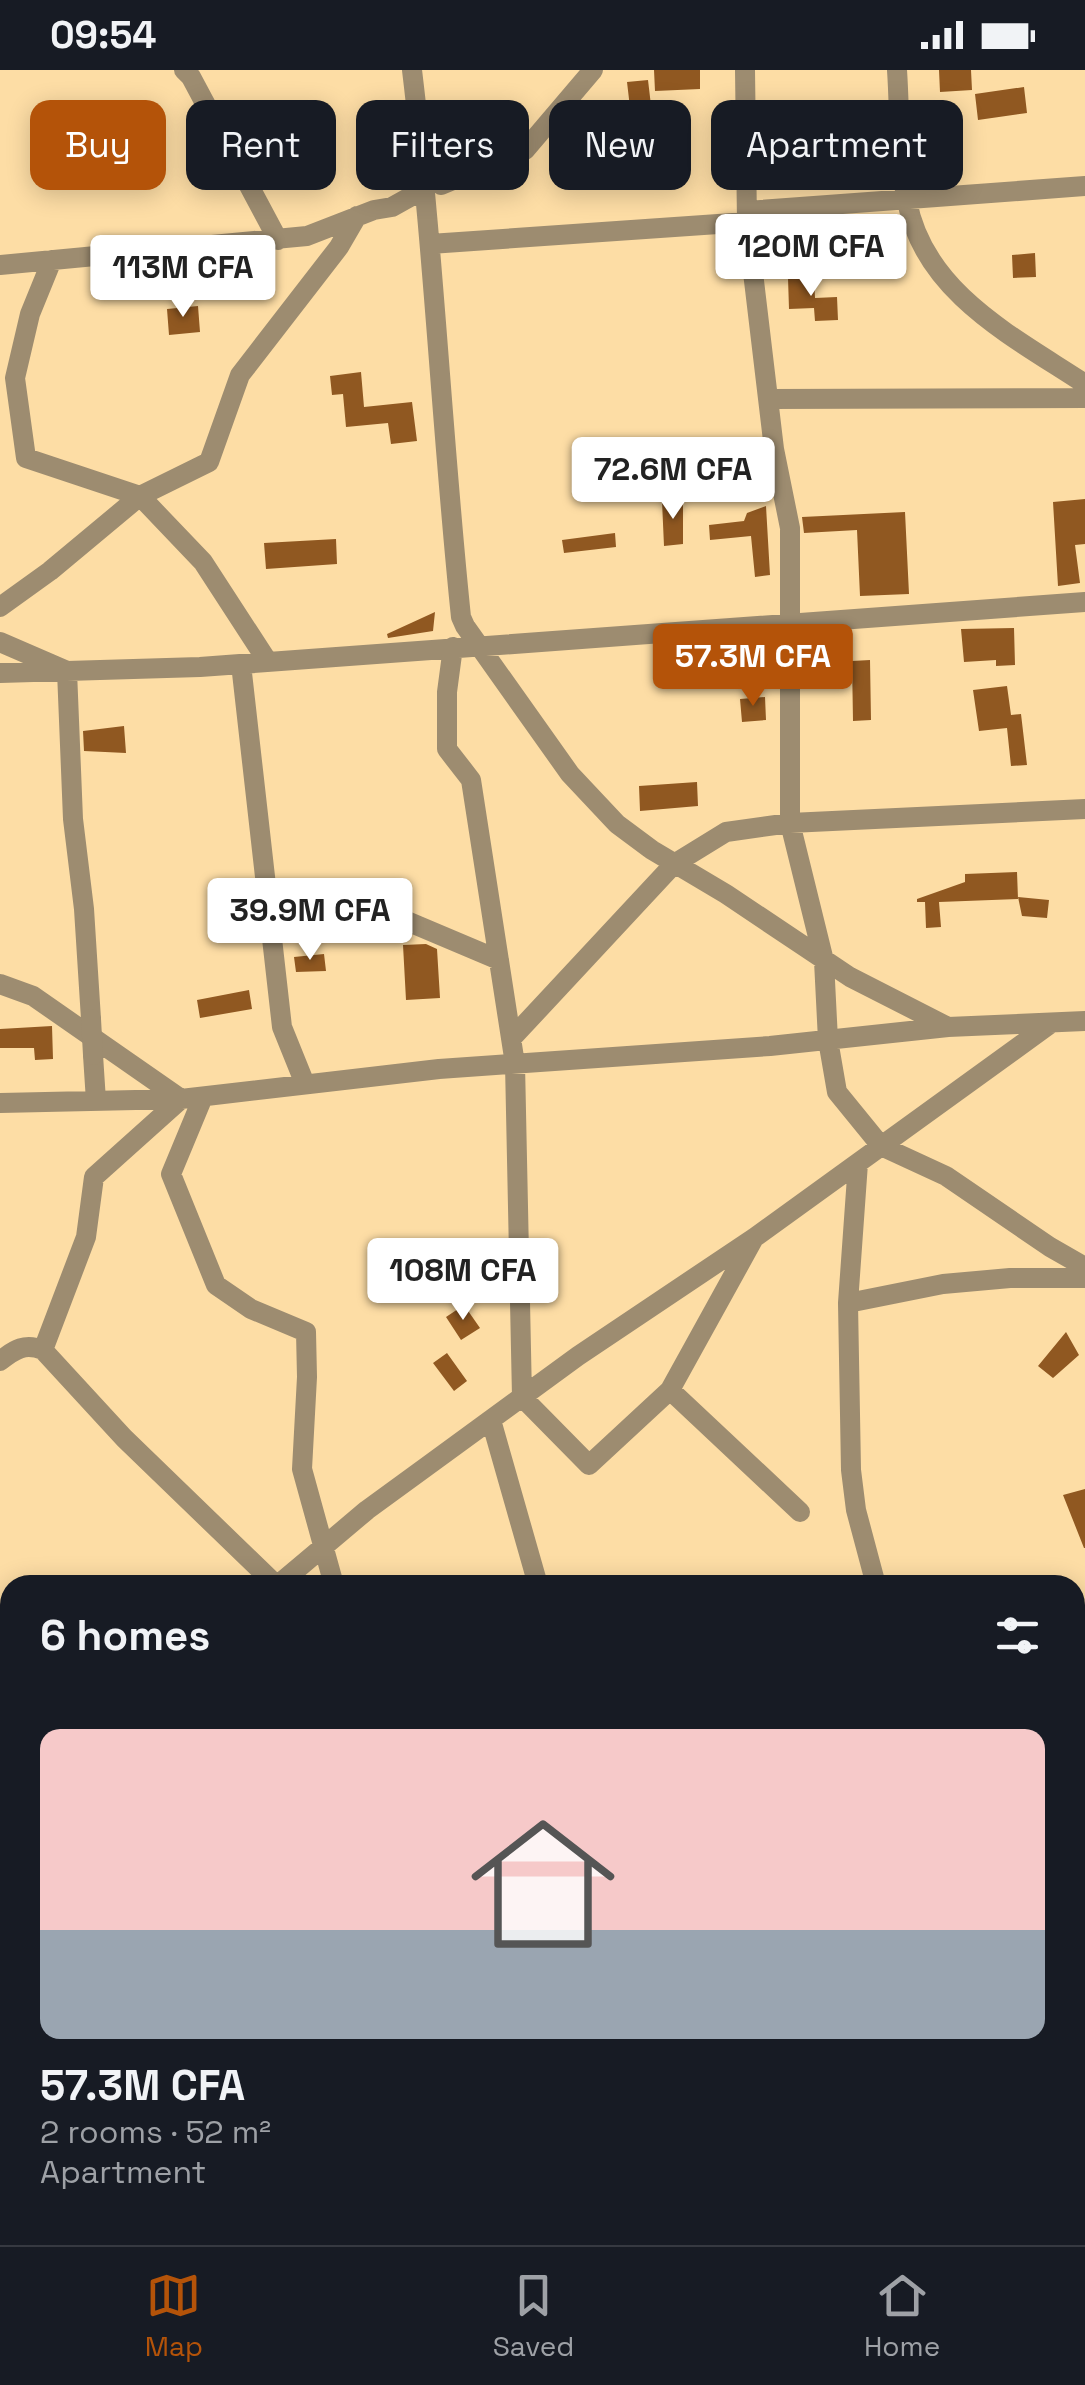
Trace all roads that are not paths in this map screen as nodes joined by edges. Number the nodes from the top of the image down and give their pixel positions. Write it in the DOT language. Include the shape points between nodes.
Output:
graph roads {
  1 [pos="184,70"];
  2 [pos="412,70"];
  3 [pos="593,70"];
  4 [pos="745,70"];
  5 [pos="898,70"];
  6 [pos="1085,186"];
  7 [pos="422,193"];
  8 [pos="906,200"];
  9 [pos="356,216"];
  10 [pos="747,216"];
  11 [pos="278,240"];
  12 [pos="430,244"];
  13 [pos="52,260"];
  14 [pos="0,265"];
  15 [pos="1085,384"];
  16 [pos="1085,398"];
  17 [pos="770,399"];
  18 [pos="140,496"];
  19 [pos="1085,602"];
  20 [pos="0,607"];
  21 [pos="788,623"];
  22 [pos="0,642"];
  23 [pos="480,645"];
  24 [pos="453,648"];
  25 [pos="268,662"];
  26 [pos="241,664"];
  27 [pos="67,671"];
  28 [pos="0,673"];
  29 [pos="1085,808"];
  30 [pos="790,823"];
  31 [pos="674,864"];
  32 [pos="268,906"];
  33 [pos="499,960"];
  34 [pos="824,961"];
  35 [pos="0,984"];
  36 [pos="1085,1021"];
  37 [pos="1050,1024"];
  38 [pos="948,1027"];
  39 [pos="511,1039"];
  40 [pos="828,1040"];
  41 [pos="515,1064"];
  42 [pos="305,1084"];
  43 [pos="192,1098"];
  44 [pos="96,1101"];
  45 [pos="0,1103"];
  46 [pos="881,1146"];
  47 [pos="858,1163"];
  48 [pos="754,1238"];
  49 [pos="1085,1266"];
  50 [pos="1085,1278"];
  51 [pos="848,1302"];
  52 [pos="44,1350"];
  53 [pos="0,1361"];
  54 [pos="670,1390"];
  55 [pos="522,1397"];
  56 [pos="491,1420"];
  57 [pos="800,1512"];
  58 [pos="323,1547"];
  59 [pos="267,1575"];
  60 [pos="289,1575"];
  61 [pos="331,1575"];
  62 [pos="535,1575"];
  63 [pos="873,1575"];
  1 -- 11 [label="street"];
  2 -- 7 [label="street"];
  3 -- 7 [label="street" via="526,150"];
  4 -- 10 [label="street"];
  5 -- 8 [label="street"];
  6 -- 8 [label="street"];
  7 -- 9 [label="street"];
  7 -- 12 [label="street"];
  8 -- 10 [label="street"];
  8 -- 15 [label="street" via="934,269 981,314"];
  9 -- 11 [label="street"];
  9 -- 18 [label="street" via="240,375 209,462"];
  10 -- 12 [label="street"];
  10 -- 17 [label="street"];
  11 -- 13 [label="street"];
  12 -- 23 [label="street" via="461,617"];
  13 -- 14 [label="street"];
  13 -- 18 [label="street" via="15,378 26,458"];
  16 -- 17 [label="street"];
  17 -- 21 [label="street" via="790,528"];
  18 -- 20 [label="street"];
  18 -- 25 [label="street" via="203,562"];
  19 -- 21 [label="street"];
  21 -- 23 [label="street"];
  21 -- 30 [label="street"];
  22 -- 27 [label="street"];
  23 -- 24 [label="street"];
  23 -- 31 [label="street" via="591,798"];
  24 -- 25 [label="street"];
  24 -- 33 [label="street" via="447,749 471,780"];
  25 -- 26 [label="street"];
  26 -- 27 [label="street"];
  26 -- 32 [label="street"];
  27 -- 28 [label="street"];
  27 -- 44 [label="street, bridge"];
  29 -- 30 [label="street"];
  30 -- 31 [label="street" via="726,832"];
  30 -- 34 [label="street"];
  31 -- 34 [label="street"];
  31 -- 39 [label="street"];
  32 -- 33 [label="street" via="384,911"];
  32 -- 42 [label="street" via="282,1027"];
  33 -- 39 [label="street"];
  34 -- 38 [label="street"];
  34 -- 40 [label="street"];
  35 -- 43 [label="street" via="33,996"];
  36 -- 37 [label="street"];
  37 -- 38 [label="street"];
  37 -- 46 [label="street"];
  38 -- 40 [label="street"];
  39 -- 41 [label="street"];
  40 -- 41 [label="street"];
  40 -- 46 [label="street" via="837,1092"];
  41 -- 42 [label="street"];
  41 -- 55 [label="street"];
  42 -- 43 [label="street"];
  43 -- 44 [label="street"];
  43 -- 52 [label="street" via="94,1177 86,1236"];
  43 -- 58 [label="street" via="171,1174 216,1284 251,1309 306,1332 302,1470"];
  44 -- 45 [label="street"];
  46 -- 47 [label="street"];
  46 -- 49 [label="street" via="946,1176"];
  47 -- 48 [label="street"];
  47 -- 51 [label="street"];
  48 -- 54 [label="street"];
  48 -- 55 [label="street"];
  50 -- 51 [label="street" via="943,1284"];
  51 -- 63 [label="street" via="852,1470"];
  52 -- 53 [label="street" via="30,1345"];
  52 -- 59 [label="street" via="124,1438"];
  54 -- 55 [label="street" via="589,1464"];
  54 -- 57 [label="street"];
  55 -- 56 [label="street"];
  56 -- 58 [label="street"];
  56 -- 62 [label="street"];
  58 -- 60 [label="street"];
  58 -- 61 [label="street"];
}
